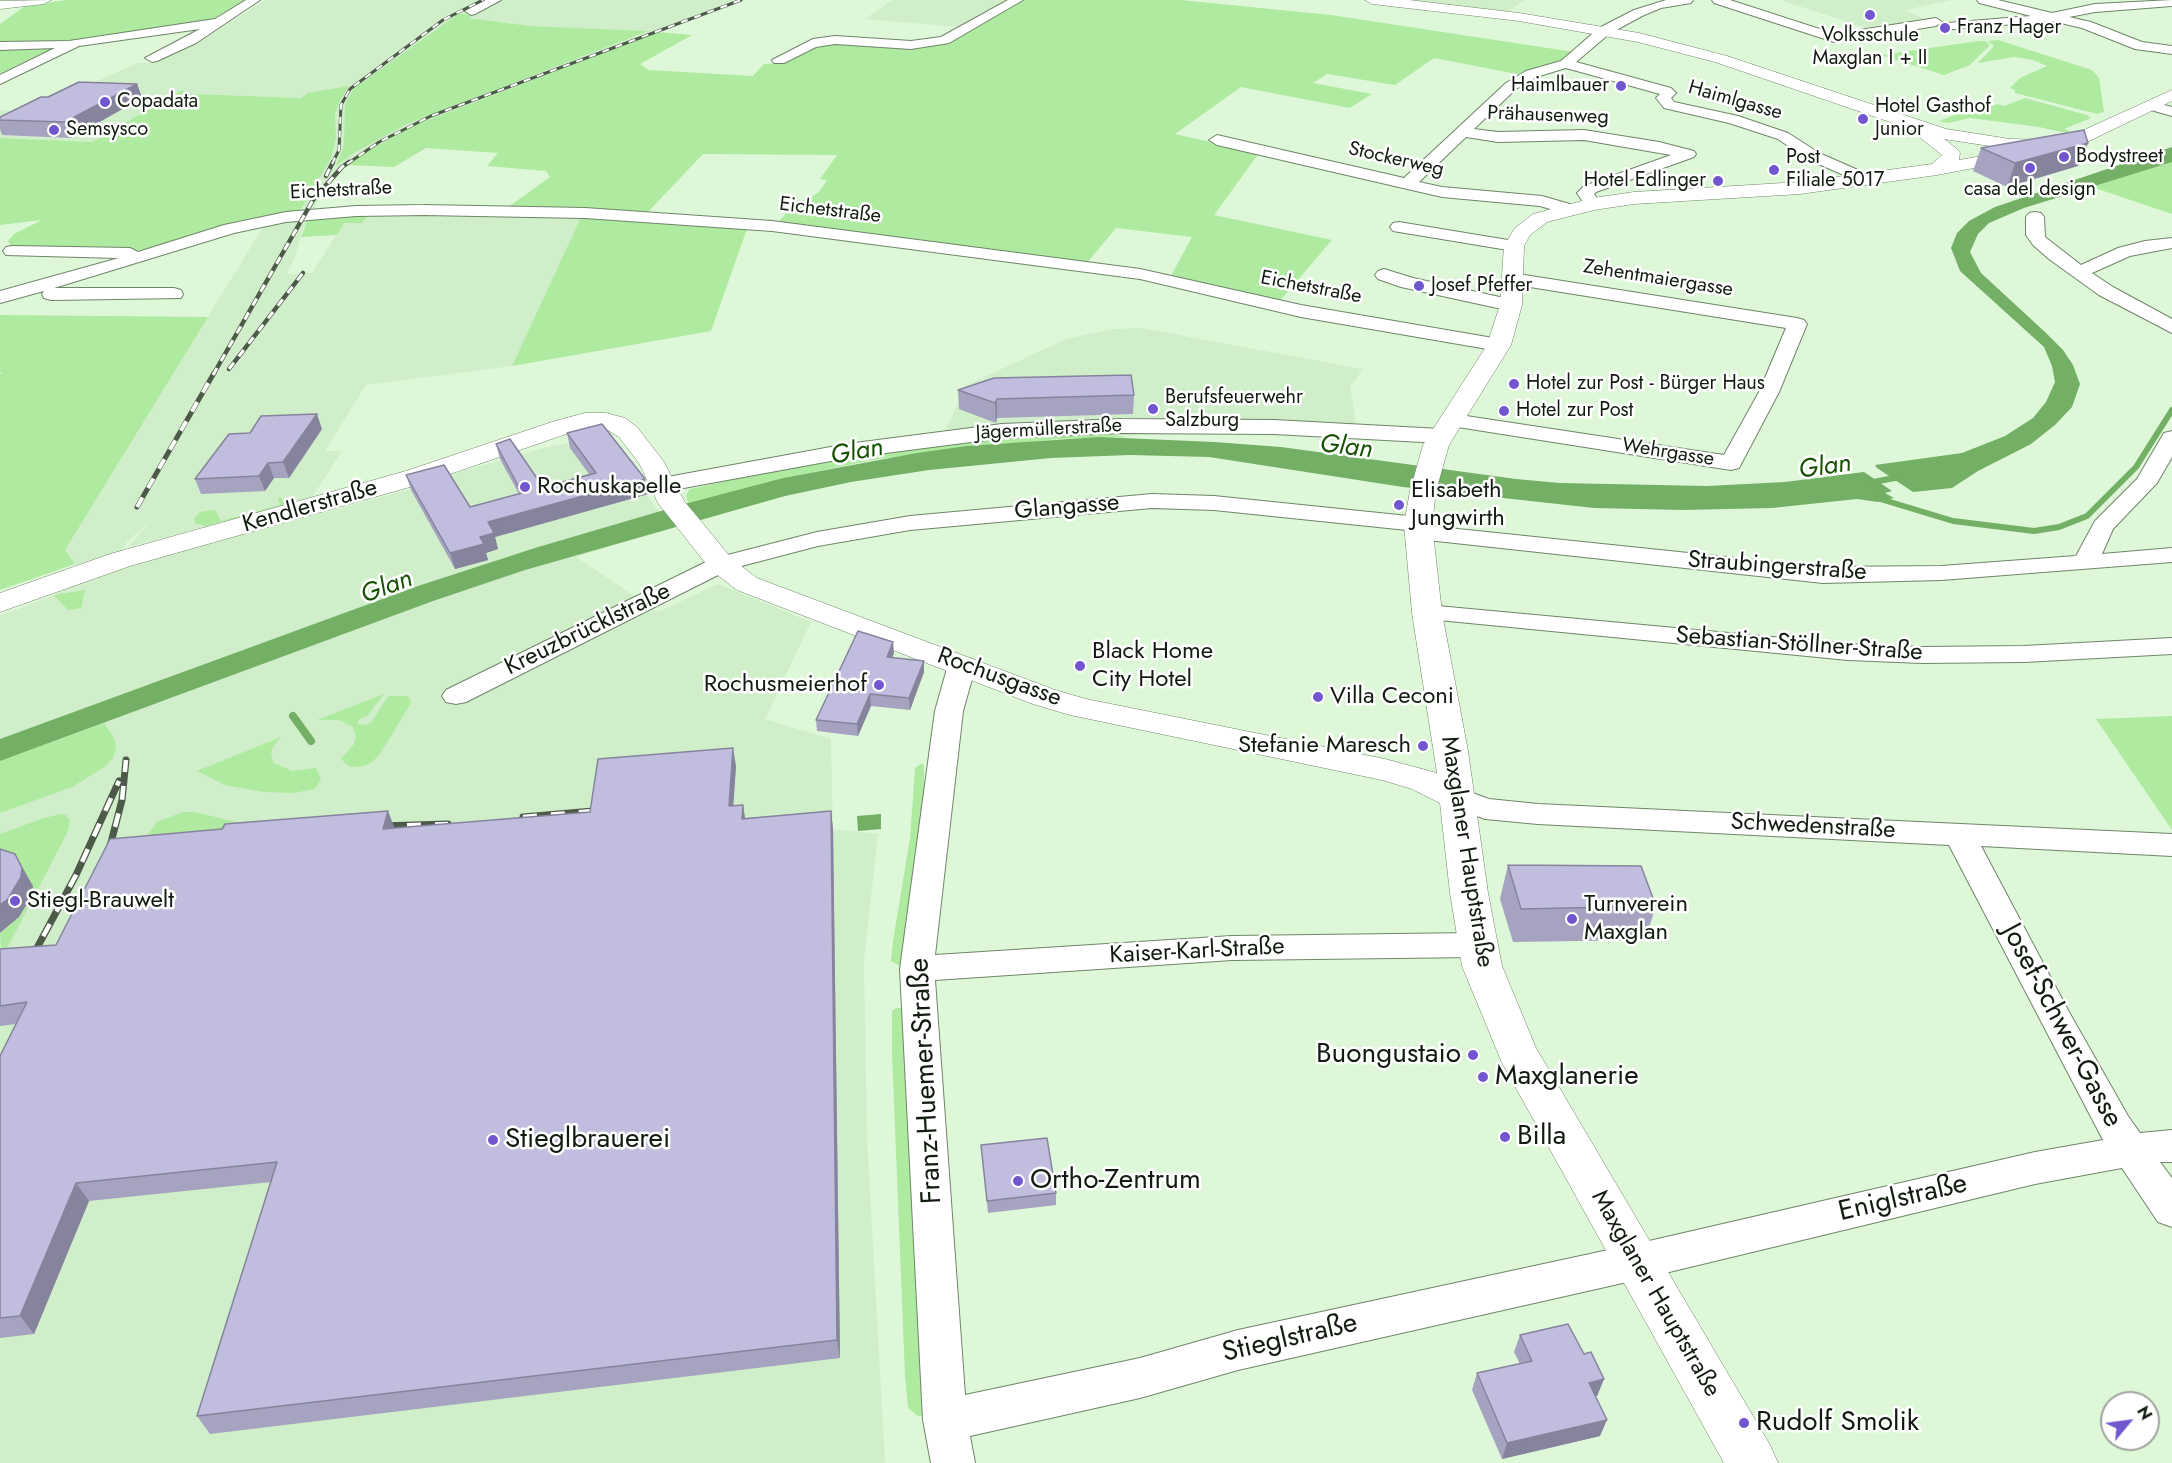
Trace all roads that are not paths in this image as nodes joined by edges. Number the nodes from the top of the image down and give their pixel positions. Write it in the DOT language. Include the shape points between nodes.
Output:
graph roads {
  1 [pos="44,0"];
  2 [pos="254,0"];
  3 [pos="495,0"];
  4 [pos="1017,0"];
  5 [pos="1372,0"];
  6 [pos="1379,0"];
  7 [pos="1685,0"];
  8 [pos="1718,0"];
  9 [pos="1983,0"];
  10 [pos="2172,2"];
  11 [pos="2140,4"];
  12 [pos="0,6"];
  13 [pos="471,11"];
  14 [pos="1917,14"];
  15 [pos="2172,14"];
  16 [pos="2051,16"];
  17 [pos="220,22"];
  18 [pos="1942,24"];
  19 [pos="1604,31"];
  20 [pos="1973,36"];
  21 [pos="76,43"];
  22 [pos="0,46"];
  23 [pos="2172,50"];
  24 [pos="152,58"];
  25 [pos="779,60"];
  26 [pos="1566,64"];
  27 [pos="0,80"];
  28 [pos="2172,95"];
  29 [pos="2150,105"];
  30 [pos="2172,112"];
  31 [pos="1919,128"];
  32 [pos="1461,132"];
  33 [pos="1944,134"];
  34 [pos="1217,140"];
  35 [pos="2064,144"];
  36 [pos="2000,158"];
  37 [pos="1936,169"];
  38 [pos="1868,180"];
  39 [pos="1407,184"];
  40 [pos="1593,204"];
  41 [pos="1567,209"];
  42 [pos="2035,217"];
  43 [pos="1399,227"];
  44 [pos="2172,243"];
  45 [pos="1514,246"];
  46 [pos="12,251"];
  47 [pos="151,253"];
  48 [pos="2079,272"];
  49 [pos="1384,275"];
  50 [pos="1512,279"];
  51 [pos="19,293"];
  52 [pos="174,294"];
  53 [pos="0,297"];
  54 [pos="1511,305"];
  55 [pos="1797,324"];
  56 [pos="2172,327"];
  57 [pos="1499,345"];
  58 [pos="620,425"];
  59 [pos="1446,428"];
  60 [pos="2172,438"];
  61 [pos="675,505"];
  62 [pos="1418,528"];
  63 [pos="2172,555"];
  64 [pos="2087,562"];
  65 [pos="721,564"];
  66 [pos="0,603"];
  67 [pos="1427,613"];
  68 [pos="2172,646"];
  69 [pos="962,665"];
  70 [pos="456,696"];
  71 [pos="1456,797"];
  72 [pos="1960,836"];
  73 [pos="2172,845"];
  74 [pos="1477,945"];
  75 [pos="918,969"];
  76 [pos="2172,1146"];
  77 [pos="2130,1152"];
  78 [pos="2172,1210"];
  79 [pos="1636,1262"];
  80 [pos="945,1420"];
  81 [pos="953,1463"];
  82 [pos="1752,1463"];
  1 -- 12 [label="street"];
  2 -- 17 [label="street"];
  3 -- 13 [label="street"];
  4 -- 25 [label="street" via="944,40 911,45 835,40 813,44"];
  5 -- 6 [label="street"];
  6 -- 19 [label="street"];
  7 -- 19 [label="street" via="1638,12"];
  8 -- 18 [label="street" via="1834,38"];
  9 -- 16 [label="street"];
  10 -- 11 [label="street"];
  11 -- 15 [label="street"];
  11 -- 16 [label="street"];
  14 -- 18 [label="street"];
  16 -- 18 [label="street"];
  16 -- 23 [label="street" via="2086,25 2139,51"];
  17 -- 21 [label="street"];
  17 -- 24 [label="street"];
  18 -- 20 [label="street"];
  19 -- 26 [label="street"];
  19 -- 31 [label="street" via="1721,59"];
  21 -- 22 [label="street"];
  21 -- 27 [label="street"];
  26 -- 32 [label="street" via="1530,74 1511,86"];
  26 -- 38 [label="street, Haimlgasse" via="1666,91 1669,93 1663,98 1669,105 1733,119 1783,136 1813,156"];
  28 -- 29 [label="street"];
  29 -- 30 [label="street"];
  29 -- 35 [label="street"];
  31 -- 33 [label="street"];
  31 -- 36 [label="street" via="1962,148"];
  31 -- 37 [label="street" via="1951,153 1950,159"];
  32 -- 39 [label="street"];
  32 -- 40 [label="street, Prähausenweg" via="1498,137 1584,135 1688,154 1590,189 1585,193"];
  33 -- 35 [label="street" via="2010,144"];
  33 -- 36 [label="street" via="1984,147"];
  34 -- 39 [label="street, Stockerweg"];
  35 -- 36 [label="street"];
  36 -- 37 [label="street"];
  37 -- 38 [label="street"];
  38 -- 40 [label="street"];
  39 -- 41 [label="street, Stockerweg" via="1459,195 1542,201"];
  40 -- 41 [label="street"];
  41 -- 45 [label="street" via="1540,218 1521,232"];
  42 -- 48 [label="street" via="2038,241"];
  43 -- 45 [label="street"];
  44 -- 48 [label="street" via="2124,252"];
  45 -- 50 [label="street, Maxglaner Hauptstraße"];
  46 -- 47 [label="street, Eichetstraße"];
  47 -- 51 [label="street, Eichetstraße"];
  47 -- 57 [label="street, Eichetstraße" via="252,223 330,213 486,210 672,218 772,226 1140,274 1301,311"];
  48 -- 56 [label="street"];
  49 -- 54 [label="street"];
  50 -- 54 [label="street, Maxglaner Hauptstraße"];
  50 -- 55 [label="street, Zehentmaiergasse"];
  51 -- 52 [label="street, Eichetstraße"];
  51 -- 53 [label="street, Eichetstraße"];
  54 -- 57 [label="street, Maxglaner Hauptstraße"];
  55 -- 59 [label="street, Wehrgasse" via="1769,392 1731,463"];
  57 -- 59 [label="street, Maxglaner Hauptstraße"];
  58 -- 61 [label="street, Rochusgasse" via="649,460"];
  58 -- 66 [label="street, Kendlerstraße" via="593,420 564,426 415,477 120,560"];
  59 -- 61 [label="street, Jägermüllerstraße" via="1120,426 1002,431 847,451"];
  59 -- 62 [label="street, Maxglaner Hauptstraße" via="1426,479"];
  60 -- 64 [label="street" via="2146,483 2103,526"];
  61 -- 65 [label="street, Rochusgasse"];
  62 -- 64 [label="street, Straubingerstraße" via="1823,575 1941,573"];
  62 -- 65 [label="street, Glangasse" via="1214,503 1152,501 910,523 817,539"];
  62 -- 67 [label="street, Maxglaner Hauptstraße"];
  63 -- 64 [label="street, Straubingerstraße"];
  65 -- 69 [label="street, Rochusgasse" via="747,584"];
  65 -- 70 [label="street, Kreuzbrücklstraße"];
  67 -- 68 [label="street, Sebastian-Stöllner-Straße" via="1848,652 2024,654"];
  67 -- 71 [label="street, Maxglaner Hauptstraße"];
  69 -- 71 [label="street, Rochusgasse" via="1082,708 1384,770 1424,781"];
  69 -- 75 [label="street, Franz-Huemer-Straße" via="949,711"];
  71 -- 72 [label="street, Schwedenstraße" via="1485,809 1538,814"];
  71 -- 74 [label="street, Maxglaner Hauptstraße"];
  72 -- 73 [label="street, Schwedenstraße"];
  72 -- 77 [label="street, Josef-Schwer-Gasse"];
  74 -- 75 [label="street, Kaiser-Karl-Straße" via="1232,948"];
  74 -- 79 [label="street, Maxglaner Hauptstraße" via="1492,996 1517,1052"];
  75 -- 80 [label="street, Franz-Huemer-Straße"];
  76 -- 77 [label="street, Eniglstraße"];
  77 -- 78 [label="street, Josef-Schwer-Gasse"];
  77 -- 79 [label="street, Eniglstraße" via="2035,1168"];
  79 -- 80 [label="street, Stieglstraße" via="1249,1347 1140,1378"];
  79 -- 82 [label="street, Maxglaner Hauptstraße"];
  80 -- 81 [label="street, Franz-Huemer-Straße"];
}
